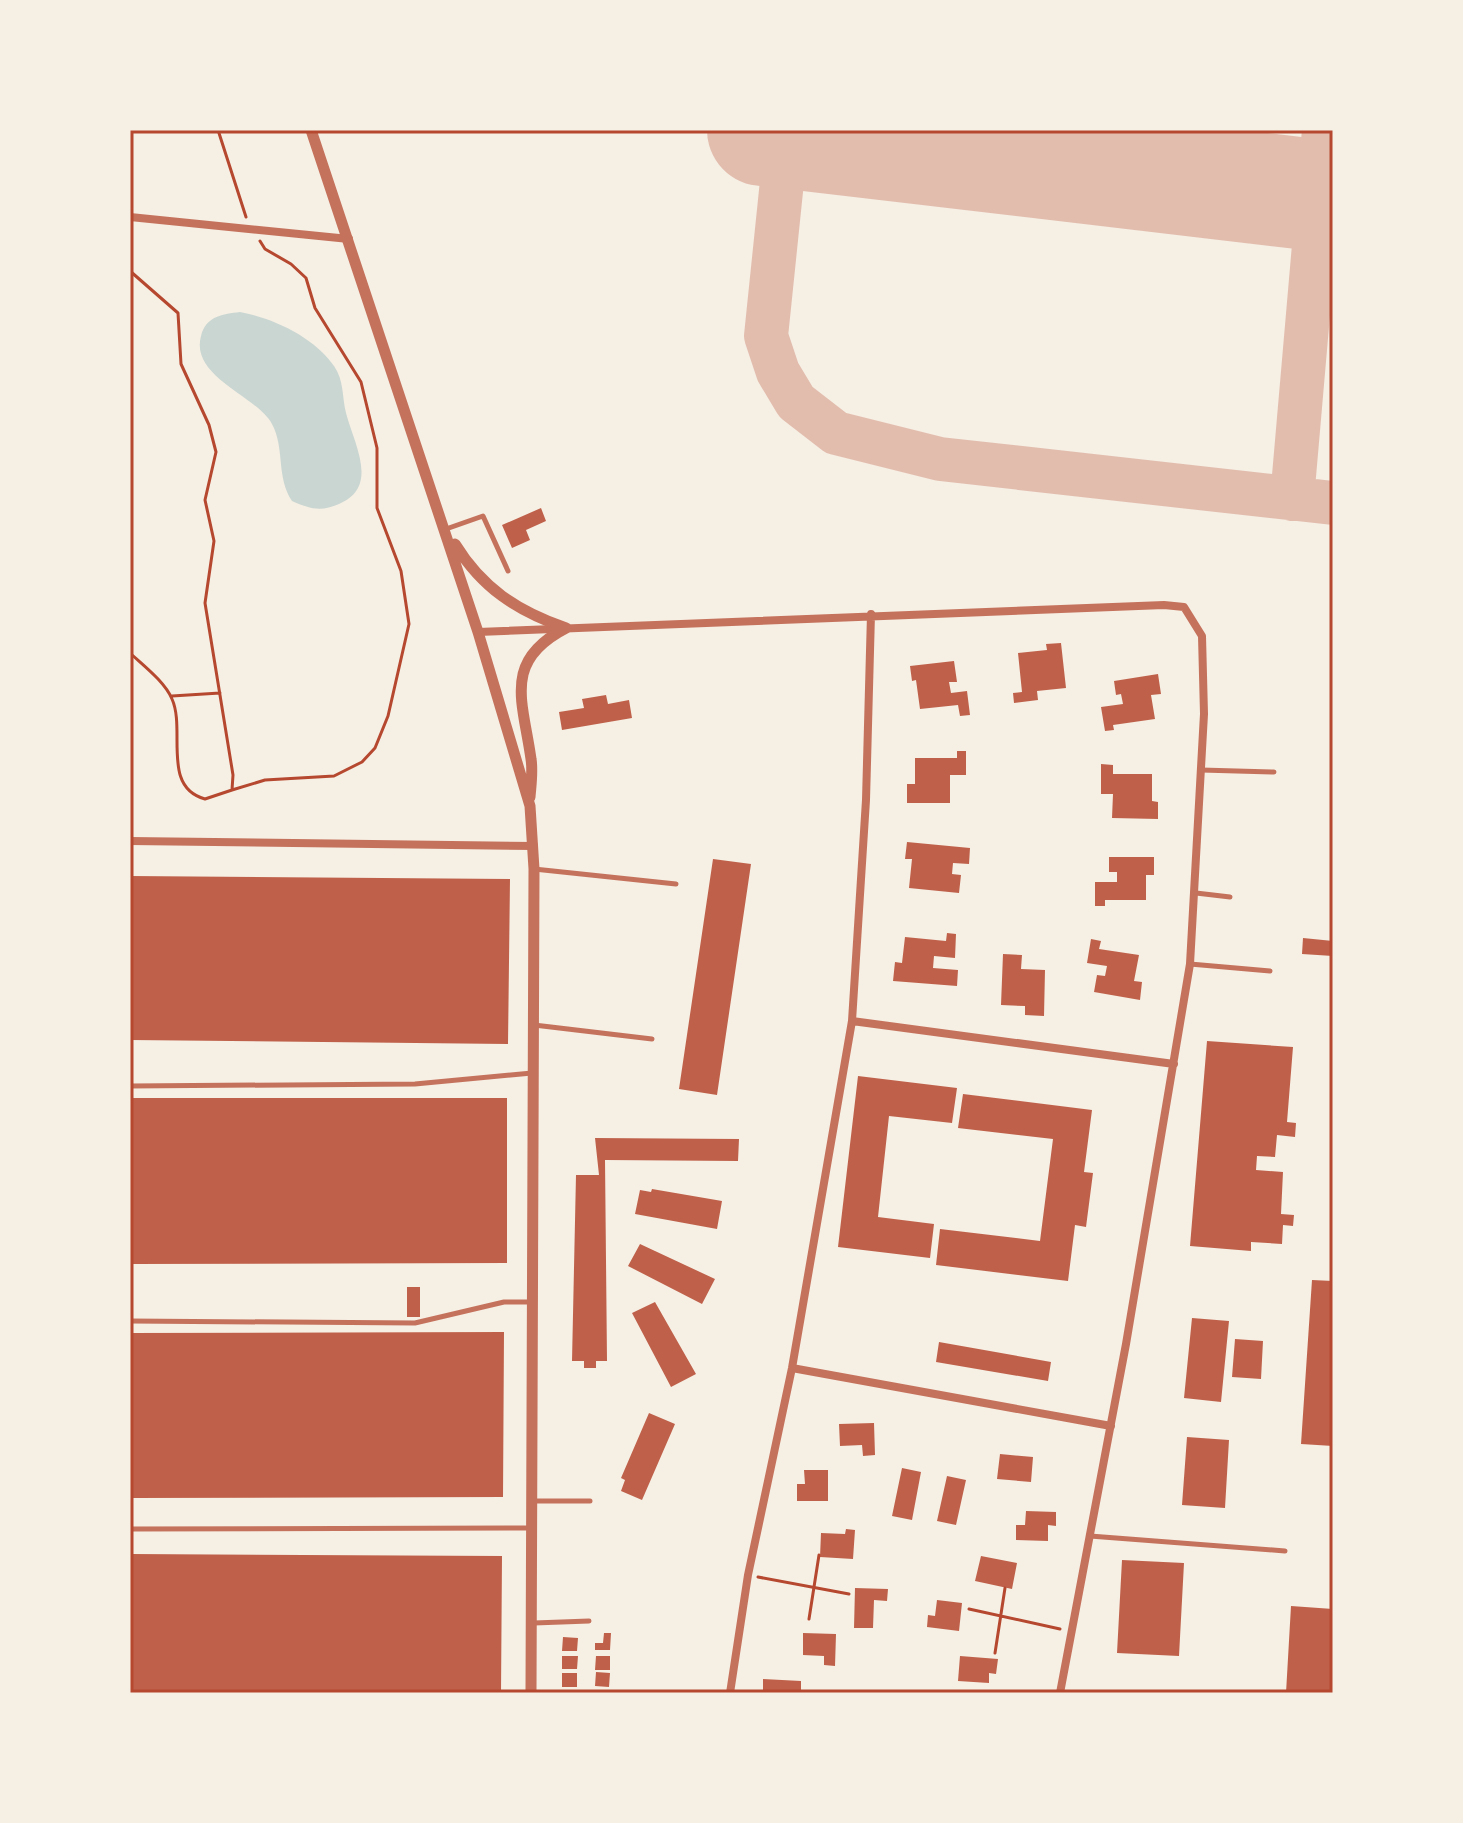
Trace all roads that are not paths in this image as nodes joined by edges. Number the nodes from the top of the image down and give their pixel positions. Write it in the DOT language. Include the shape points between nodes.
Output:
graph roads {
  1 [pos="311,130"];
  2 [pos="130,217"];
  3 [pos="349,239"];
  4 [pos="445,529"];
  5 [pos="508,571"];
  6 [pos="871,614"];
  7 [pos="566,628"];
  8 [pos="478,632"];
  9 [pos="1201,770"];
  10 [pos="1274,772"];
  11 [pos="530,806"];
  12 [pos="130,841"];
  13 [pos="534,846"];
  14 [pos="534,869"];
  15 [pos="676,884"];
  16 [pos="1196,893"];
  17 [pos="1230,897"];
  18 [pos="1190,964"];
  19 [pos="1270,971"];
  20 [pos="852,1021"];
  21 [pos="534,1025"];
  22 [pos="652,1039"];
  23 [pos="1174,1064"];
  24 [pos="534,1072"];
  25 [pos="130,1086"];
  26 [pos="530,1302"];
  27 [pos="130,1321"];
  28 [pos="792,1368"];
  29 [pos="1111,1426"];
  30 [pos="530,1501"];
  31 [pos="590,1501"];
  32 [pos="530,1528"];
  33 [pos="130,1529"];
  34 [pos="1089,1536"];
  35 [pos="1285,1551"];
  36 [pos="589,1621"];
  37 [pos="531,1623"];
  38 [pos="531,1693"];
  39 [pos="730,1693"];
  40 [pos="1060,1693"];
  1 -- 3 [label="street"];
  2 -- 3 [label="street"];
  3 -- 4 [label="street"];
  4 -- 5 [label="lane" via="483,516"];
  4 -- 7 [label="street" via="484,583 529,615"];
  4 -- 8 [label="street"];
  6 -- 7 [label="street"];
  6 -- 9 [label="street" via="1184,607 1202,636"];
  6 -- 20 [label="street"];
  7 -- 8 [label="street"];
  7 -- 11 [label="street" via="542,640 522,672 520,698 532,763"];
  8 -- 11 [label="street"];
  9 -- 10 [label="lane"];
  9 -- 16 [label="street"];
  11 -- 13 [label="street"];
  12 -- 13 [label="street"];
  13 -- 14 [label="street"];
  14 -- 15 [label="lane"];
  14 -- 21 [label="street"];
  16 -- 17 [label="lane"];
  16 -- 18 [label="street"];
  18 -- 19 [label="lane"];
  18 -- 23 [label="street"];
  20 -- 23 [label="street"];
  20 -- 28 [label="street"];
  21 -- 22 [label="lane"];
  21 -- 24 [label="street"];
  23 -- 29 [label="street"];
  24 -- 25 [label="lane" via="415,1084"];
  24 -- 26 [label="street"];
  26 -- 27 [label="lane" via="504,1302 415,1323"];
  26 -- 30 [label="street"];
  28 -- 29 [label="street"];
  28 -- 39 [label="street" via="748,1575"];
  29 -- 34 [label="street"];
  30 -- 31 [label="lane"];
  30 -- 32 [label="street"];
  32 -- 33 [label="lane"];
  32 -- 37 [label="street"];
  34 -- 35 [label="lane"];
  34 -- 40 [label="street"];
  36 -- 37 [label="lane"];
  37 -- 38 [label="street"];
}
